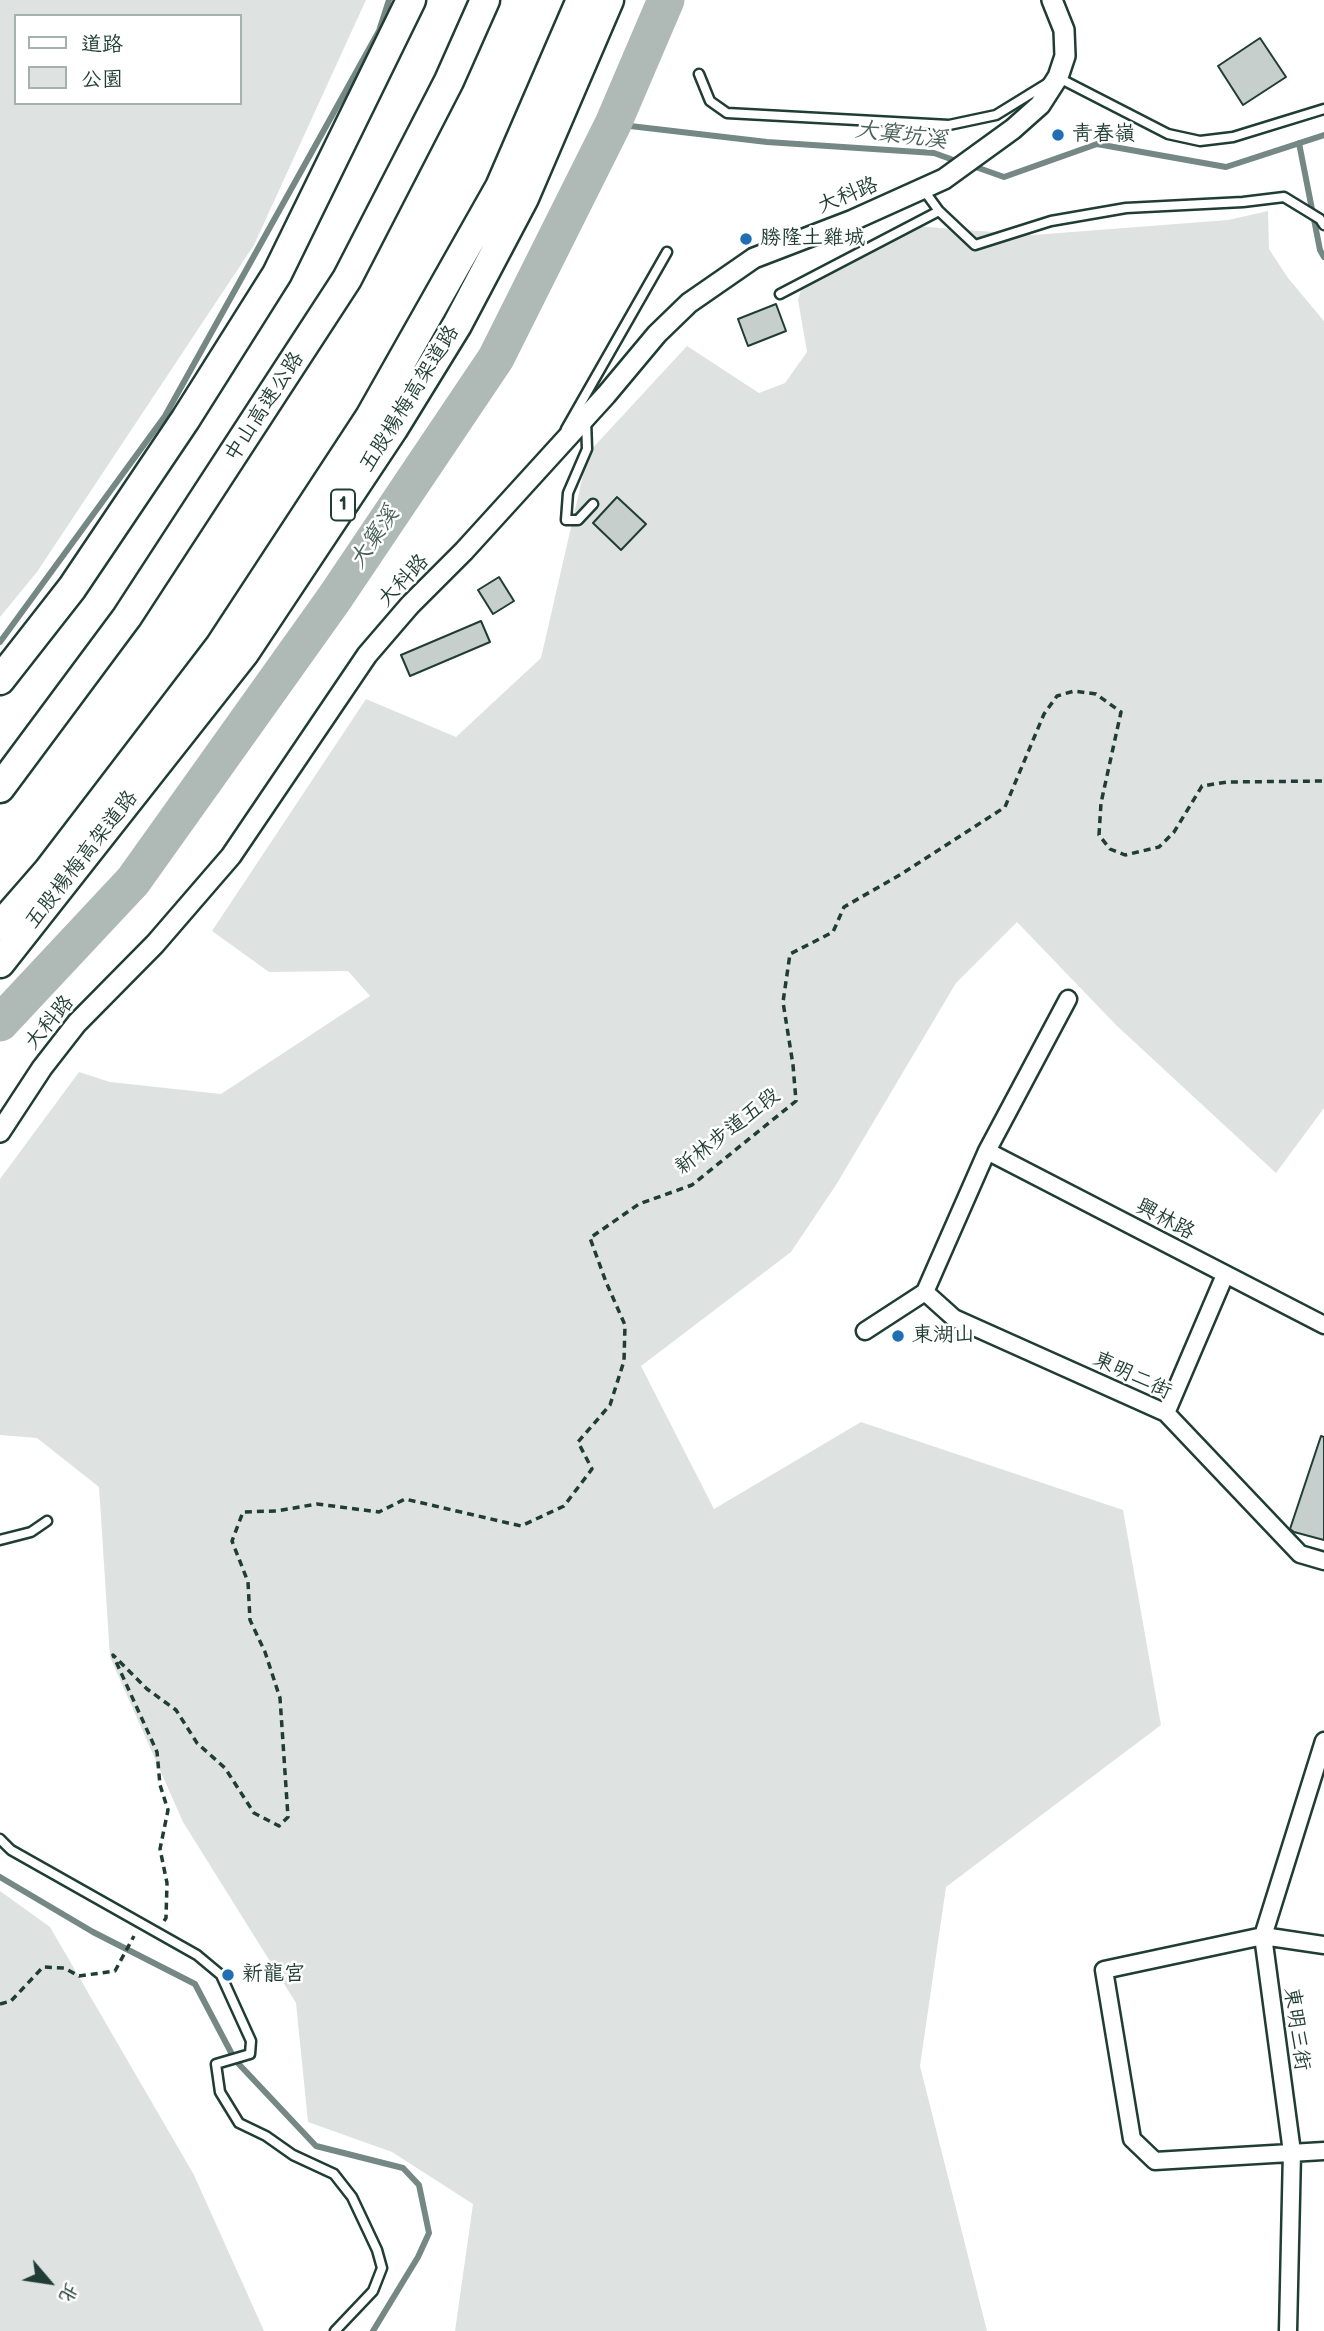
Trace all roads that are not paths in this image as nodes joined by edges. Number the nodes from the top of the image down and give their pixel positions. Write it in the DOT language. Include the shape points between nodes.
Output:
graph roads {
  1 [pos="411,0"];
  2 [pos="485,0"];
  3 [pos="581,0"];
  4 [pos="609,0"];
  5 [pos="1052,0"];
  6 [pos="699,74"];
  7 [pos="1058,77"];
  8 [pos="1324,109"];
  9 [pos="923,189"];
  10 [pos="939,211"];
  11 [pos="1324,225"];
  12 [pos="667,252"];
  13 [pos="780,294"];
  14 [pos="586,417"];
  15 [pos="550,455"];
  16 [pos="593,504"];
  17 [pos="0,680"];
  18 [pos="0,788"];
  19 [pos="0,926"];
  20 [pos="0,963"];
  21 [pos="1068,999"];
  22 [pos="0,1132"];
  23 [pos="986,1150"];
  24 [pos="1225,1275"];
  25 [pos="925,1292"];
  26 [pos="1324,1325"];
  27 [pos="864,1331"];
  28 [pos="1166,1413"];
  29 [pos="47,1521"];
  30 [pos="0,1540"];
  31 [pos="1324,1561"];
  32 [pos="1323,1749"];
  33 [pos="0,1839"];
  34 [pos="1263,1936"];
  35 [pos="1324,1945"];
  36 [pos="1324,2151"];
  37 [pos="1292,2152"];
  38 [pos="335,2331"];
  39 [pos="1288,2331"];
  1 -- 17 [label="highway" via="277,274 72,588"];
  2 -- 18 [label="highway, 中山高速公路" via="449,81 347,279 127,617"];
  3 -- 19 [label="highway, 五股楊梅高架道路 / 1" via="500,187 370,417 220,646 48,871"];
  4 -- 20 [label="highway, 五股楊梅高架道路 / 1" via="524,198 457,325 393,429 245,652"];
  5 -- 7 [label="street" via="1064,30 1065,56"];
  6 -- 7 [label="lane" via="710,101 727,113 949,125 996,115"];
  7 -- 8 [label="lane" via="1168,134 1200,141 1233,137"];
  7 -- 9 [label="street, 大科路" via="1040,105 976,157"];
  9 -- 10 [label="lane"];
  9 -- 14 [label="street, 大科路" via="754,258 720,279 657,334"];
  10 -- 11 [label="lane" via="975,245 1051,221 1126,208 1284,197"];
  10 -- 13 [label="lane"];
  12 -- 15 [label="lane"];
  14 -- 15 [label="street, 大科路"];
  14 -- 16 [label="lane" via="587,449 568,493 566,520 579,520"];
  15 -- 22 [label="street, 大科路" via="367,655 231,856 155,944 77,1023"];
  21 -- 23 [label="street"];
  23 -- 24 [label="street, 興林路"];
  23 -- 25 [label="street"];
  24 -- 26 [label="street, 興林路"];
  24 -- 28 [label="street"];
  25 -- 27 [label="street"];
  25 -- 28 [label="street, 東明二街" via="954,1318"];
  28 -- 31 [label="street, 東明二街" via="1300,1553"];
  29 -- 30 [label="lane" via="31,1532"];
  32 -- 34 [label="street, 東明三街"];
  33 -- 38 [label="lane" via="11,1850 197,1955 221,1975 251,2041 250,2054 216,2064 220,2092 239,2123 334,2174 352,2197 377,2250 382,2268 373,2291"];
  34 -- 35 [label="street"];
  34 -- 37 [label="street, 東明三街"];
  34 -- 37 [label="street" via="1104,1970 1132,2139 1155,2161"];
  36 -- 37 [label="street"];
  37 -- 39 [label="street, 東明三街"];
}
